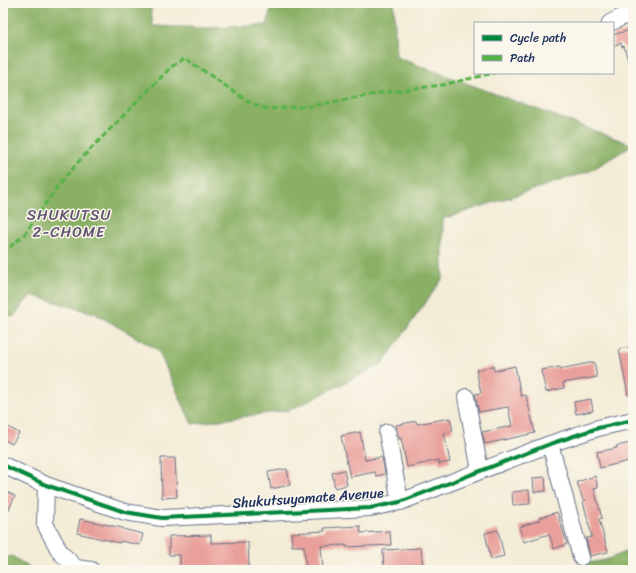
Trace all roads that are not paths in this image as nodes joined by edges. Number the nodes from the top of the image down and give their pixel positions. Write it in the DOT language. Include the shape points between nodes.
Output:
graph roads {
  1 [pos="466,397"];
  2 [pos="633,420"];
  3 [pos="387,432"];
  4 [pos="550,444"];
  5 [pos="3,465"];
  6 [pos="480,470"];
  7 [pos="46,485"];
  8 [pos="400,502"];
  9 [pos="581,558"];
  10 [pos="91,570"];
  1 -- 6 [label="street"];
  2 -- 4 [label="street, Shukutsuyamate Avenue" via="598,428"];
  3 -- 8 [label="street"];
  4 -- 6 [label="street, Shukutsuyamate Avenue"];
  4 -- 9 [label="street"];
  5 -- 7 [label="street, Shukutsuyamate Avenue"];
  6 -- 8 [label="street, Shukutsuyamate Avenue"];
  7 -- 8 [label="street, Shukutsuyamate Avenue" via="125,512 162,518 370,508"];
  7 -- 10 [label="street" via="45,524 60,552 76,568"];
}
